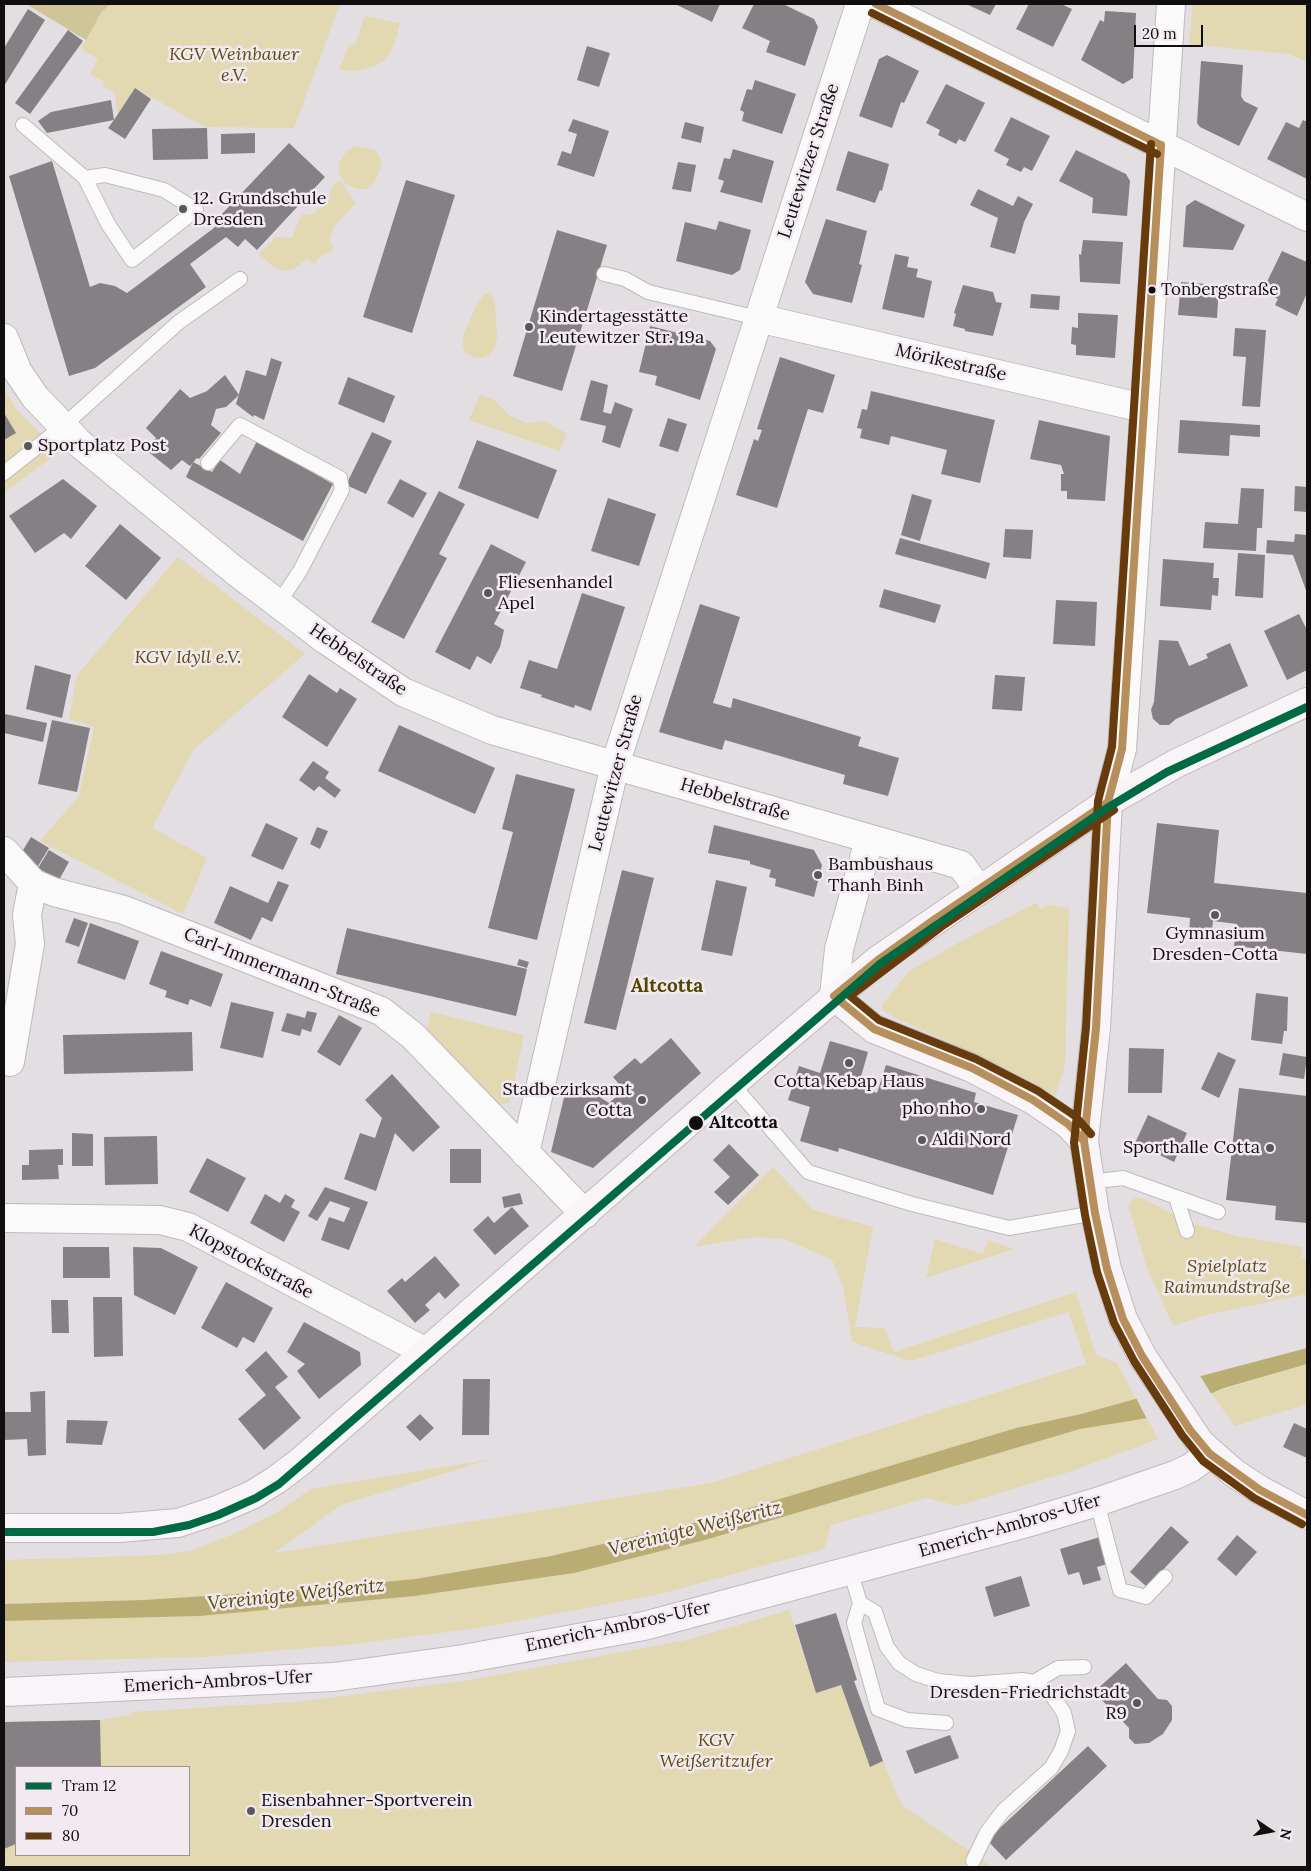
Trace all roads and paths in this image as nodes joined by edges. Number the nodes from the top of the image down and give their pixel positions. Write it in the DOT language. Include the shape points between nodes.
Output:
graph roads {
  1 [pos="860,4"];
  2 [pos="876,4"];
  3 [pos="1171,4"];
  4 [pos="23,125"];
  5 [pos="1161,145"];
  6 [pos="85,178"];
  7 [pos="1307,217"];
  8 [pos="604,274"];
  9 [pos="240,279"];
  10 [pos="758,318"];
  11 [pos="4,338"];
  12 [pos="1143,408"];
  13 [pos="62,427"];
  14 [pos="208,463"];
  15 [pos="4,473"];
  16 [pos="278,604"];
  17 [pos="1307,702"];
  18 [pos="615,765"];
  19 [pos="1108,802"];
  20 [pos="869,840"];
  21 [pos="4,851"];
  22 [pos="33,883"];
  23 [pos="979,890"];
  24 [pos="15,914"];
  25 [pos="834,996"];
  26 [pos="10,1062"];
  27 [pos="732,1084"];
  28 [pos="1084,1141"];
  29 [pos="525,1153"];
  30 [pos="1089,1182"];
  31 [pos="1176,1197"];
  32 [pos="1218,1212"];
  33 [pos="1095,1213"];
  34 [pos="585,1214"];
  35 [pos="4,1218"];
  36 [pos="1187,1231"];
  37 [pos="426,1352"];
  38 [pos="1210,1454"];
  39 [pos="1097,1502"];
  40 [pos="1307,1515"];
  41 [pos="4,1528"];
  42 [pos="850,1570"];
  43 [pos="1165,1577"];
  44 [pos="860,1603"];
  45 [pos="1084,1667"];
  46 [pos="1034,1682"];
  47 [pos="4,1692"];
  48 [pos="946,1723"];
  49 [pos="973,1861"];
  1 -- 10 [label="street, Leutewitzer Straße"];
  2 -- 5 [label="street"];
  3 -- 5 [label="street"];
  4 -- 6 [label="lane"];
  5 -- 7 [label="street"];
  5 -- 12 [label="street"];
  6 -- 6 [label="lane" via="105,175 164,190 196,210 132,260 108,224"];
  8 -- 10 [label="lane" via="625,279 648,292"];
  9 -- 13 [label="lane" via="179,322"];
  10 -- 12 [label="street, Mörikestraße"];
  10 -- 18 [label="street, Leutewitzer Straße"];
  11 -- 13 [label="street, Hebbelstraße" via="18,372"];
  12 -- 19 [label="street" via="1122,750"];
  13 -- 15 [label="lane"];
  13 -- 16 [label="street, Hebbelstraße"];
  14 -- 16 [label="lane" via="240,425 340,478 342,490 300,571"];
  16 -- 18 [label="street, Hebbelstraße" via="402,692 492,730"];
  17 -- 19 [label="main road" via="1177,763"];
  18 -- 20 [label="street, Hebbelstraße"];
  18 -- 29 [label="street, Leutewitzer Straße"];
  19 -- 23 [label="main road"];
  19 -- 28 [label="main road" via="1098,998"];
  20 -- 23 [label="street" via="961,865"];
  20 -- 25 [label="street" via="839,949"];
  21 -- 22 [label="street, Carl-Immermann-Straße"];
  22 -- 24 [label="street"];
  22 -- 29 [label="street, Carl-Immermann-Straße" via="54,892 124,910 381,1011 413,1036"];
  23 -- 25 [label="main road" via="878,960"];
  24 -- 26 [label="street" via="30,944"];
  25 -- 27 [label="main road"];
  25 -- 28 [label="main road" via="874,1028 972,1068 1033,1100 1068,1124"];
  27 -- 33 [label="lane" via="808,1172 912,1204 1009,1228"];
  27 -- 34 [label="main road"];
  28 -- 30 [label="main road"];
  29 -- 34 [label="street"];
  30 -- 31 [label="lane" via="1123,1178"];
  30 -- 33 [label="main road"];
  31 -- 32 [label="lane"];
  31 -- 36 [label="lane"];
  33 -- 38 [label="main road" via="1106,1269 1122,1319 1190,1430"];
  34 -- 37 [label="main road"];
  35 -- 37 [label="street, Klopstockstraße" via="160,1220 188,1228"];
  37 -- 41 [label="main road" via="276,1480 216,1510 178,1523 150,1526"];
  38 -- 39 [label="main road, Emerich-Ambros-Ufer" via="1183,1472"];
  38 -- 40 [label="main road" via="1260,1490"];
  39 -- 42 [label="main road, Emerich-Ambros-Ufer"];
  39 -- 43 [label="lane" via="1120,1590 1146,1597"];
  42 -- 44 [label="lane"];
  42 -- 47 [label="main road, Emerich-Ambros-Ufer" via="644,1626 463,1659 334,1677"];
  44 -- 46 [label="lane" via="875,1612 888,1647 899,1663 916,1674 938,1681 971,1684"];
  44 -- 48 [label="lane" via="854,1622 878,1709 908,1720"];
  45 -- 46 [label="lane" via="1058,1668"];
  46 -- 49 [label="lane" via="1051,1694 1064,1713 1068,1731 1062,1751 1051,1768 1003,1811 987,1832"];
}
